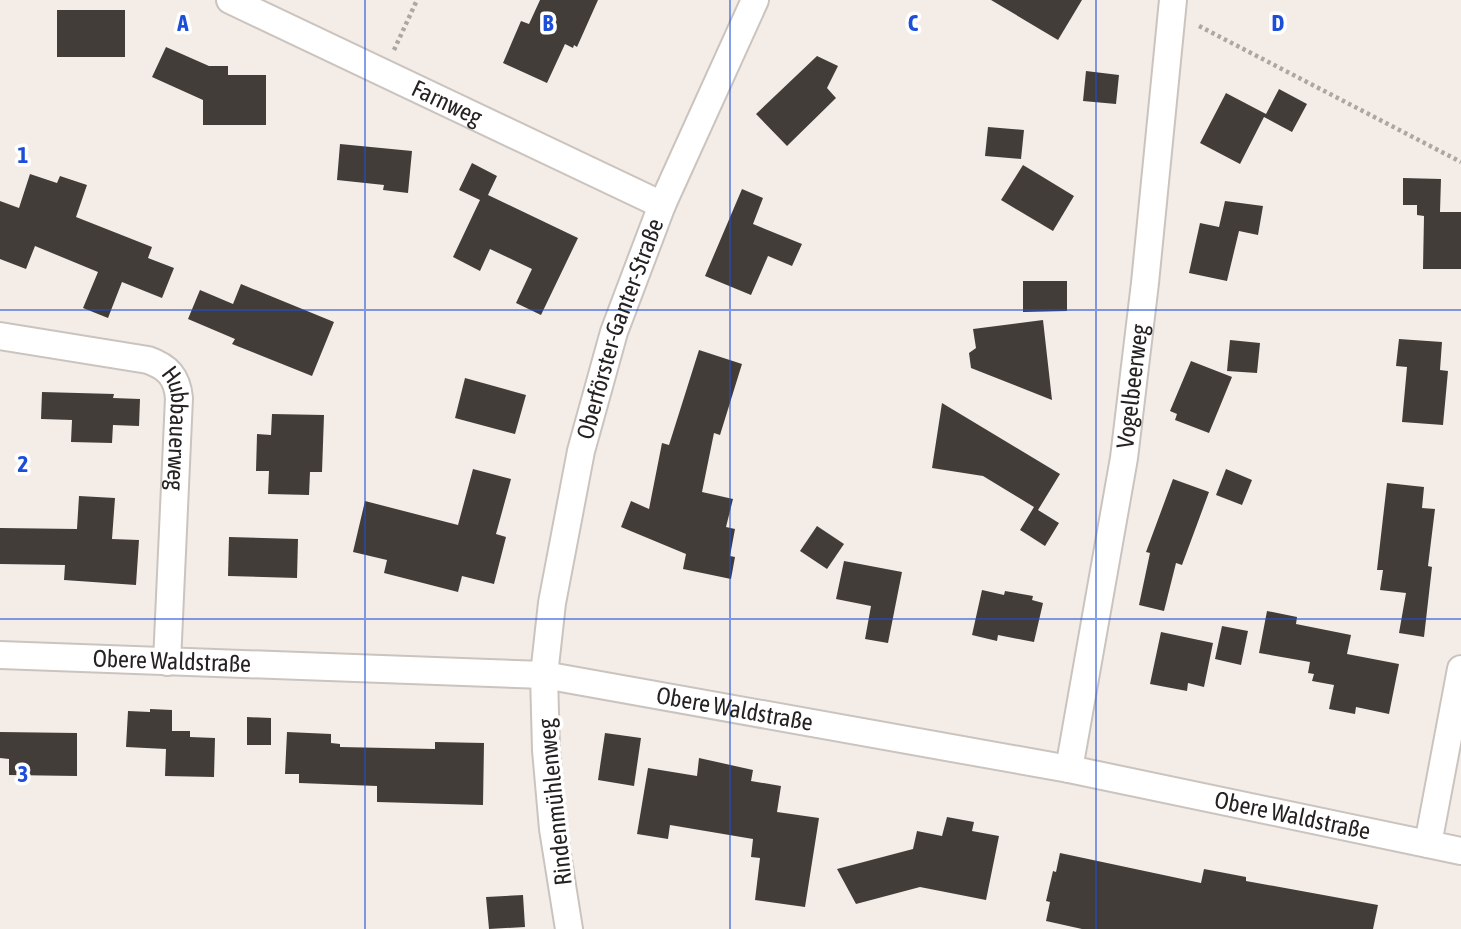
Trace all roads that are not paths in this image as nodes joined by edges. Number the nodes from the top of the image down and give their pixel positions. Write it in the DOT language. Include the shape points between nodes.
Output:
graph roads {
  1 [pos="230,0"];
  2 [pos="755,0"];
  3 [pos="1172,6"];
  4 [pos="662,205"];
  5 [pos="0,337"];
  6 [pos="0,655"];
  7 [pos="167,662"];
  8 [pos="1461,669"];
  9 [pos="544,675"];
  10 [pos="1069,769"];
  11 [pos="1428,844"];
  12 [pos="1461,851"];
  13 [pos="569,929"];
  1 -- 4 [label="street, Farnweg"];
  2 -- 4 [label="street, Oberförster-Ganter-Straße"];
  3 -- 10 [label="street, Vogelbeerweg" via="1124,458"];
  4 -- 9 [label="street, Oberförster-Ganter-Straße" via="614,332 581,451 552,603"];
  5 -- 7 [label="street, Hubbauerweg" via="148,360 171,373 178,385"];
  6 -- 7 [label="street, Obere Waldstraße"];
  7 -- 9 [label="street, Obere Waldstraße"];
  8 -- 11 [label="street"];
  9 -- 10 [label="street, Obere Waldstraße"];
  9 -- 13 [label="street, Rindenmühlenweg" via="553,829"];
  10 -- 11 [label="street, Obere Waldstraße"];
  11 -- 12 [label="street, Obere Waldstraße"];
}
